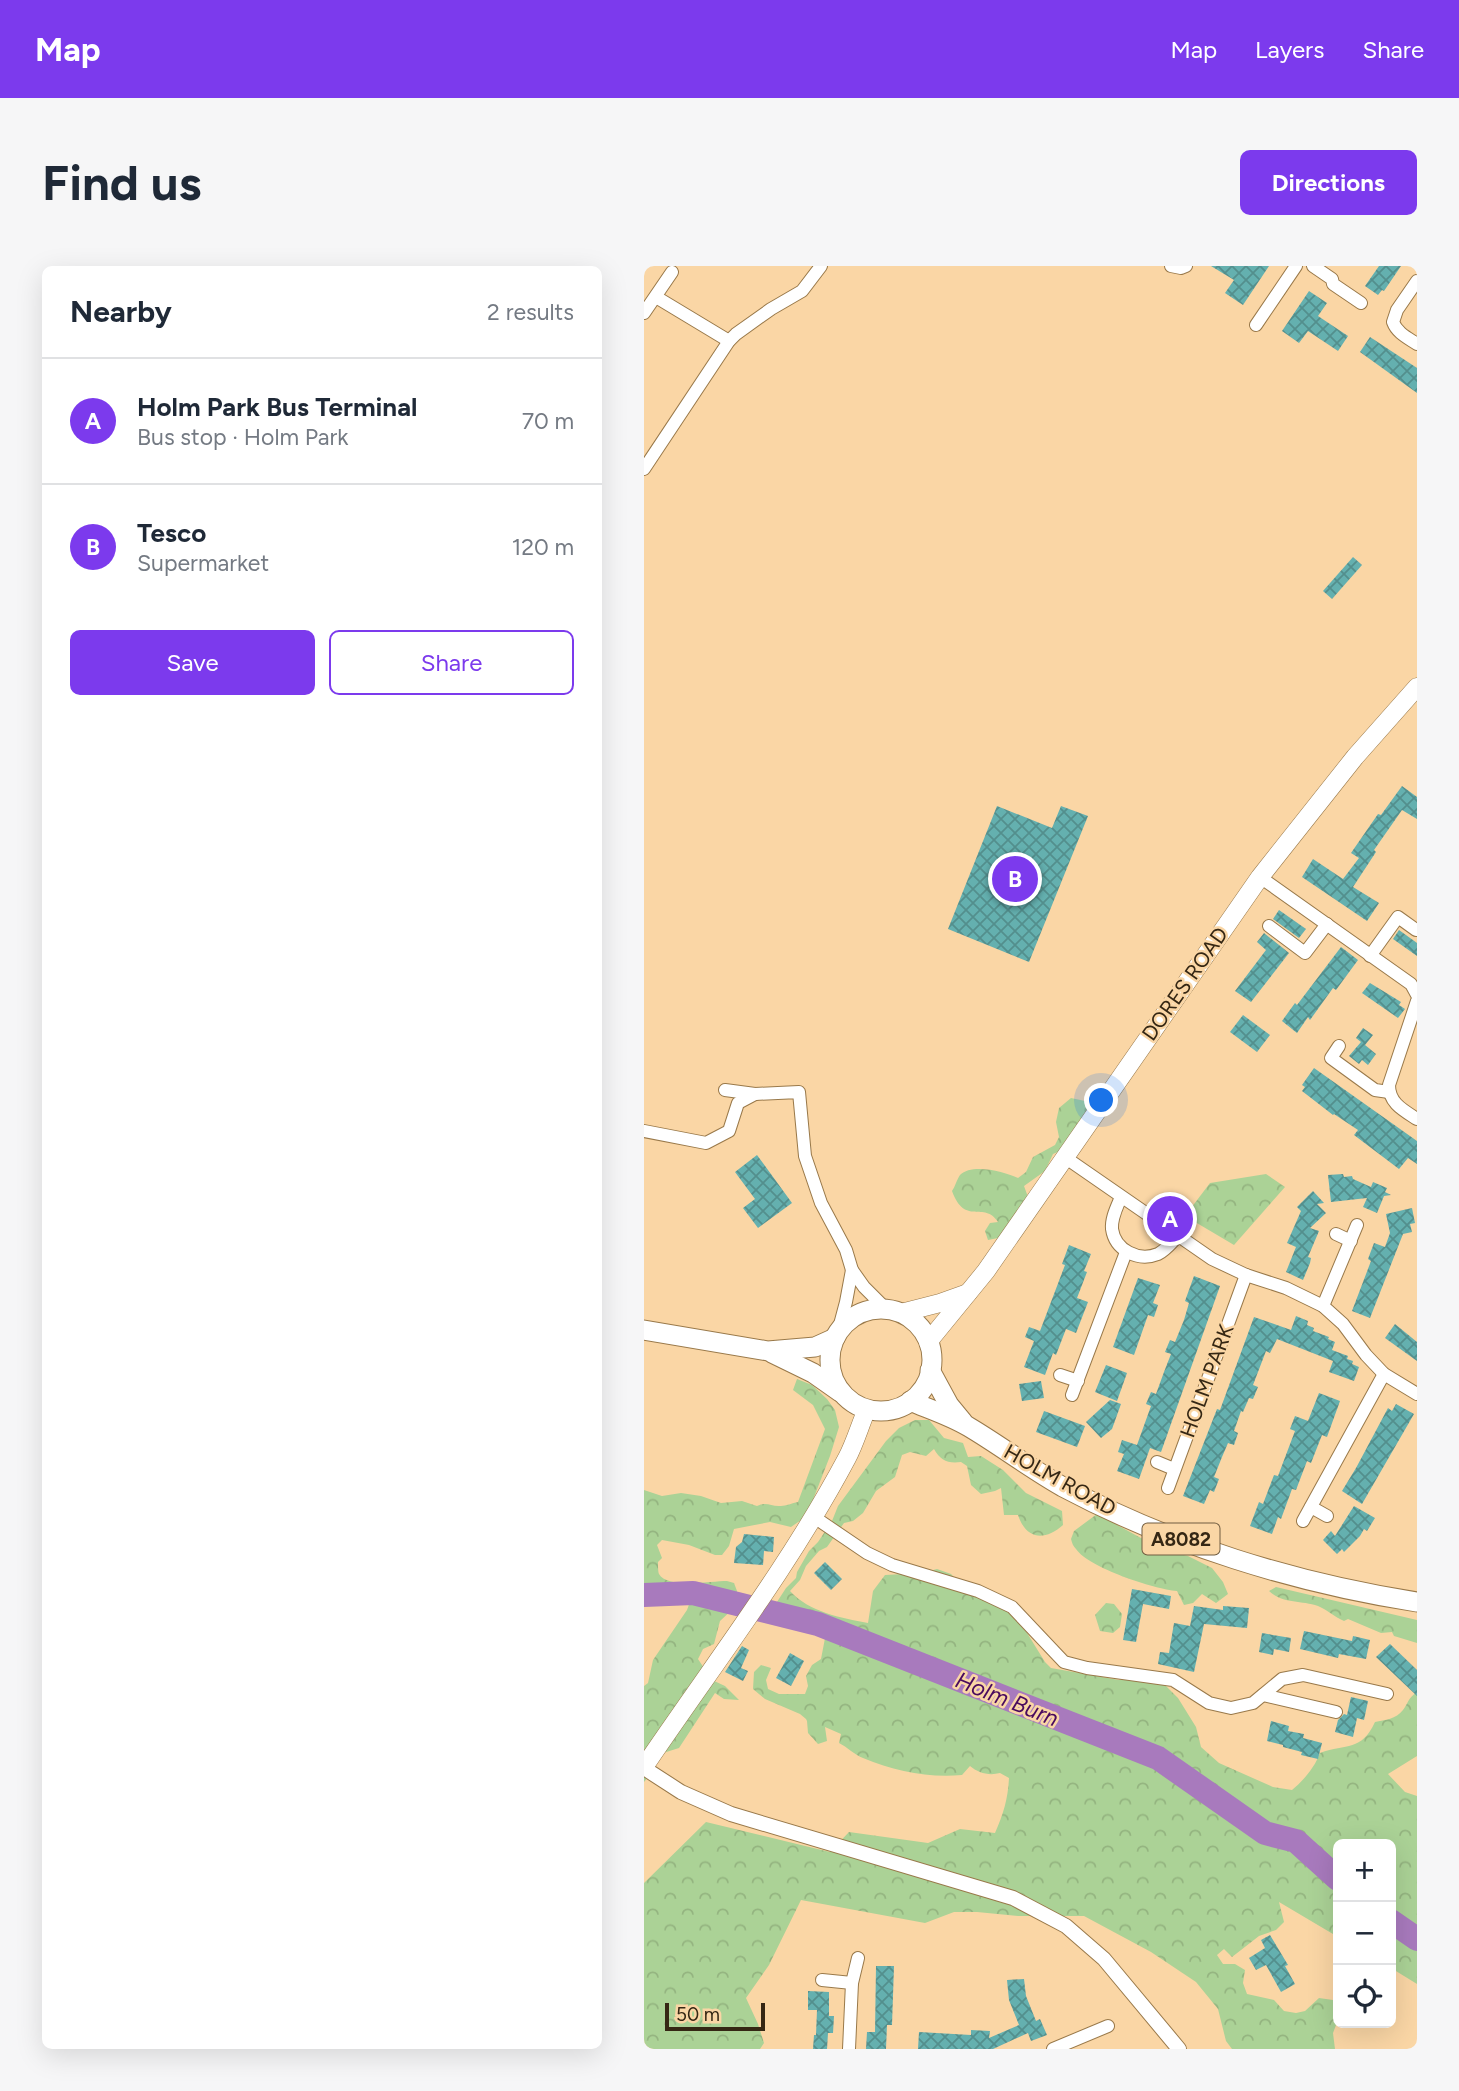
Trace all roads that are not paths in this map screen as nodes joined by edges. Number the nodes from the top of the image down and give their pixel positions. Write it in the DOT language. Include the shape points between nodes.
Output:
graph roads {
  1 [pos="821,266"];
  2 [pos="1171,266"];
  3 [pos="1186,266"];
  4 [pos="1296,266"];
  5 [pos="1313,266"];
  6 [pos="672,272"];
  7 [pos="1417,281"];
  8 [pos="656,296"];
  9 [pos="1361,303"];
  10 [pos="644,313"];
  11 [pos="1256,325"];
  12 [pos="729,341"];
  13 [pos="1417,344"];
  14 [pos="644,469"];
  15 [pos="1417,687"];
  16 [pos="1260,877"];
  17 [pos="1327,924"];
  18 [pos="1269,926"];
  19 [pos="1416,930"];
  20 [pos="1370,956"];
  21 [pos="1416,989"];
  22 [pos="1417,1001"];
  23 [pos="1339,1046"];
  24 [pos="725,1090"];
  25 [pos="1389,1092"];
  26 [pos="755,1094"];
  27 [pos="1417,1119"];
  28 [pos="644,1131"];
  29 [pos="1066,1158"];
  30 [pos="1121,1197"];
  31 [pos="1357,1225"];
  32 [pos="1336,1234"];
  33 [pos="1178,1236"];
  34 [pos="1351,1241"];
  35 [pos="1126,1252"];
  36 [pos="852,1270"];
  37 [pos="1246,1275"];
  38 [pos="968,1293"];
  39 [pos="1323,1306"];
  40 [pos="893,1311"];
  41 [pos="644,1330"];
  42 [pos="836,1335"];
  43 [pos="929,1342"];
  44 [pos="768,1351"];
  45 [pos="930,1370"];
  46 [pos="1384,1374"];
  47 [pos="1060,1375"];
  48 [pos="1078,1381"];
  49 [pos="843,1394"];
  50 [pos="1417,1394"];
  51 [pos="1072,1395"];
  52 [pos="910,1401"];
  53 [pos="867,1409"];
  54 [pos="966,1425"];
  55 [pos="1157,1462"];
  56 [pos="1174,1469"];
  57 [pos="1168,1488"];
  58 [pos="1311,1507"];
  59 [pos="1327,1516"];
  60 [pos="814,1517"];
  61 [pos="1303,1521"];
  62 [pos="1417,1602"];
  63 [pos="1387,1694"];
  64 [pos="1263,1695"];
  65 [pos="1336,1713"];
  66 [pos="644,1768"];
  67 [pos="858,1958"];
  68 [pos="822,1980"];
  69 [pos="852,1983"];
  70 [pos="1108,2026"];
  71 [pos="849,2049"];
  72 [pos="1053,2049"];
  73 [pos="1179,2049"];
  1 -- 12 [label="street" via="802,291"];
  2 -- 3 [label="street"];
  4 -- 11 [label="street"];
  5 -- 9 [label="street"];
  6 -- 8 [label="street"];
  7 -- 13 [label="street" via="1393,322"];
  8 -- 10 [label="street"];
  8 -- 12 [label="street"];
  12 -- 14 [label="street"];
  15 -- 16 [label="main road, DORES ROAD"];
  16 -- 17 [label="street"];
  16 -- 29 [label="main road, DORES ROAD"];
  17 -- 18 [label="street" via="1305,953"];
  17 -- 20 [label="street"];
  19 -- 20 [label="street" via="1398,917"];
  20 -- 21 [label="street"];
  22 -- 25 [label="street"];
  23 -- 25 [label="street" via="1331,1058 1375,1090"];
  24 -- 26 [label="street"];
  25 -- 27 [label="street" via="1399,1107"];
  26 -- 28 [label="street" via="738,1103 729,1131 706,1143"];
  26 -- 36 [label="street" via="799,1092 805,1156"];
  29 -- 30 [label="street"];
  29 -- 38 [label="main road, DORES ROAD"];
  30 -- 33 [label="street"];
  30 -- 35 [label="street" via="1112,1227"];
  31 -- 34 [label="street"];
  32 -- 34 [label="street"];
  33 -- 35 [label="street" via="1148,1257"];
  33 -- 37 [label="street"];
  34 -- 39 [label="street"];
  35 -- 48 [label="street"];
  36 -- 40 [label="street" via="864,1287"];
  36 -- 42 [label="street"];
  37 -- 39 [label="street"];
  37 -- 56 [label="street, HOLM PARK"];
  38 -- 40 [label="main road"];
  38 -- 43 [label="main road, DORES ROAD"];
  39 -- 46 [label="street"];
  40 -- 42 [label="main road" via="860,1314"];
  40 -- 43 [label="main road" via="913,1320"];
  41 -- 44 [label="main road"];
  42 -- 44 [label="main road" via="815,1347"];
  42 -- 49 [label="main road" via="831,1368"];
  43 -- 45 [label="main road"];
  44 -- 49 [label="main road"];
  45 -- 52 [label="main road" via="926,1383"];
  45 -- 54 [label="main road"];
  46 -- 50 [label="street"];
  46 -- 58 [label="street"];
  47 -- 48 [label="street"];
  48 -- 51 [label="street"];
  49 -- 53 [label="main road"];
  52 -- 53 [label="main road" via="894,1409"];
  52 -- 54 [label="main road, HOLM ROAD / A8082"];
  53 -- 60 [label="main road" via="848,1456"];
  54 -- 62 [label="main road, HOLM ROAD / A8082" via="1062,1486 1193,1544 1287,1575"];
  55 -- 56 [label="street"];
  56 -- 57 [label="street, HOLM PARK"];
  58 -- 59 [label="street"];
  58 -- 61 [label="street"];
  60 -- 64 [label="street" via="892,1565 978,1591 1012,1607 1064,1662 1173,1680 1209,1703 1231,1708 1253,1703"];
  60 -- 66 [label="main road"];
  63 -- 64 [label="street" via="1303,1675 1282,1679"];
  64 -- 65 [label="street"];
  66 -- 73 [label="street" via="681,1792 731,1814 1024,1903 1066,1926 1104,1959"];
  67 -- 69 [label="street"];
  68 -- 69 [label="street"];
  69 -- 71 [label="street"];
  70 -- 72 [label="street"];
}
